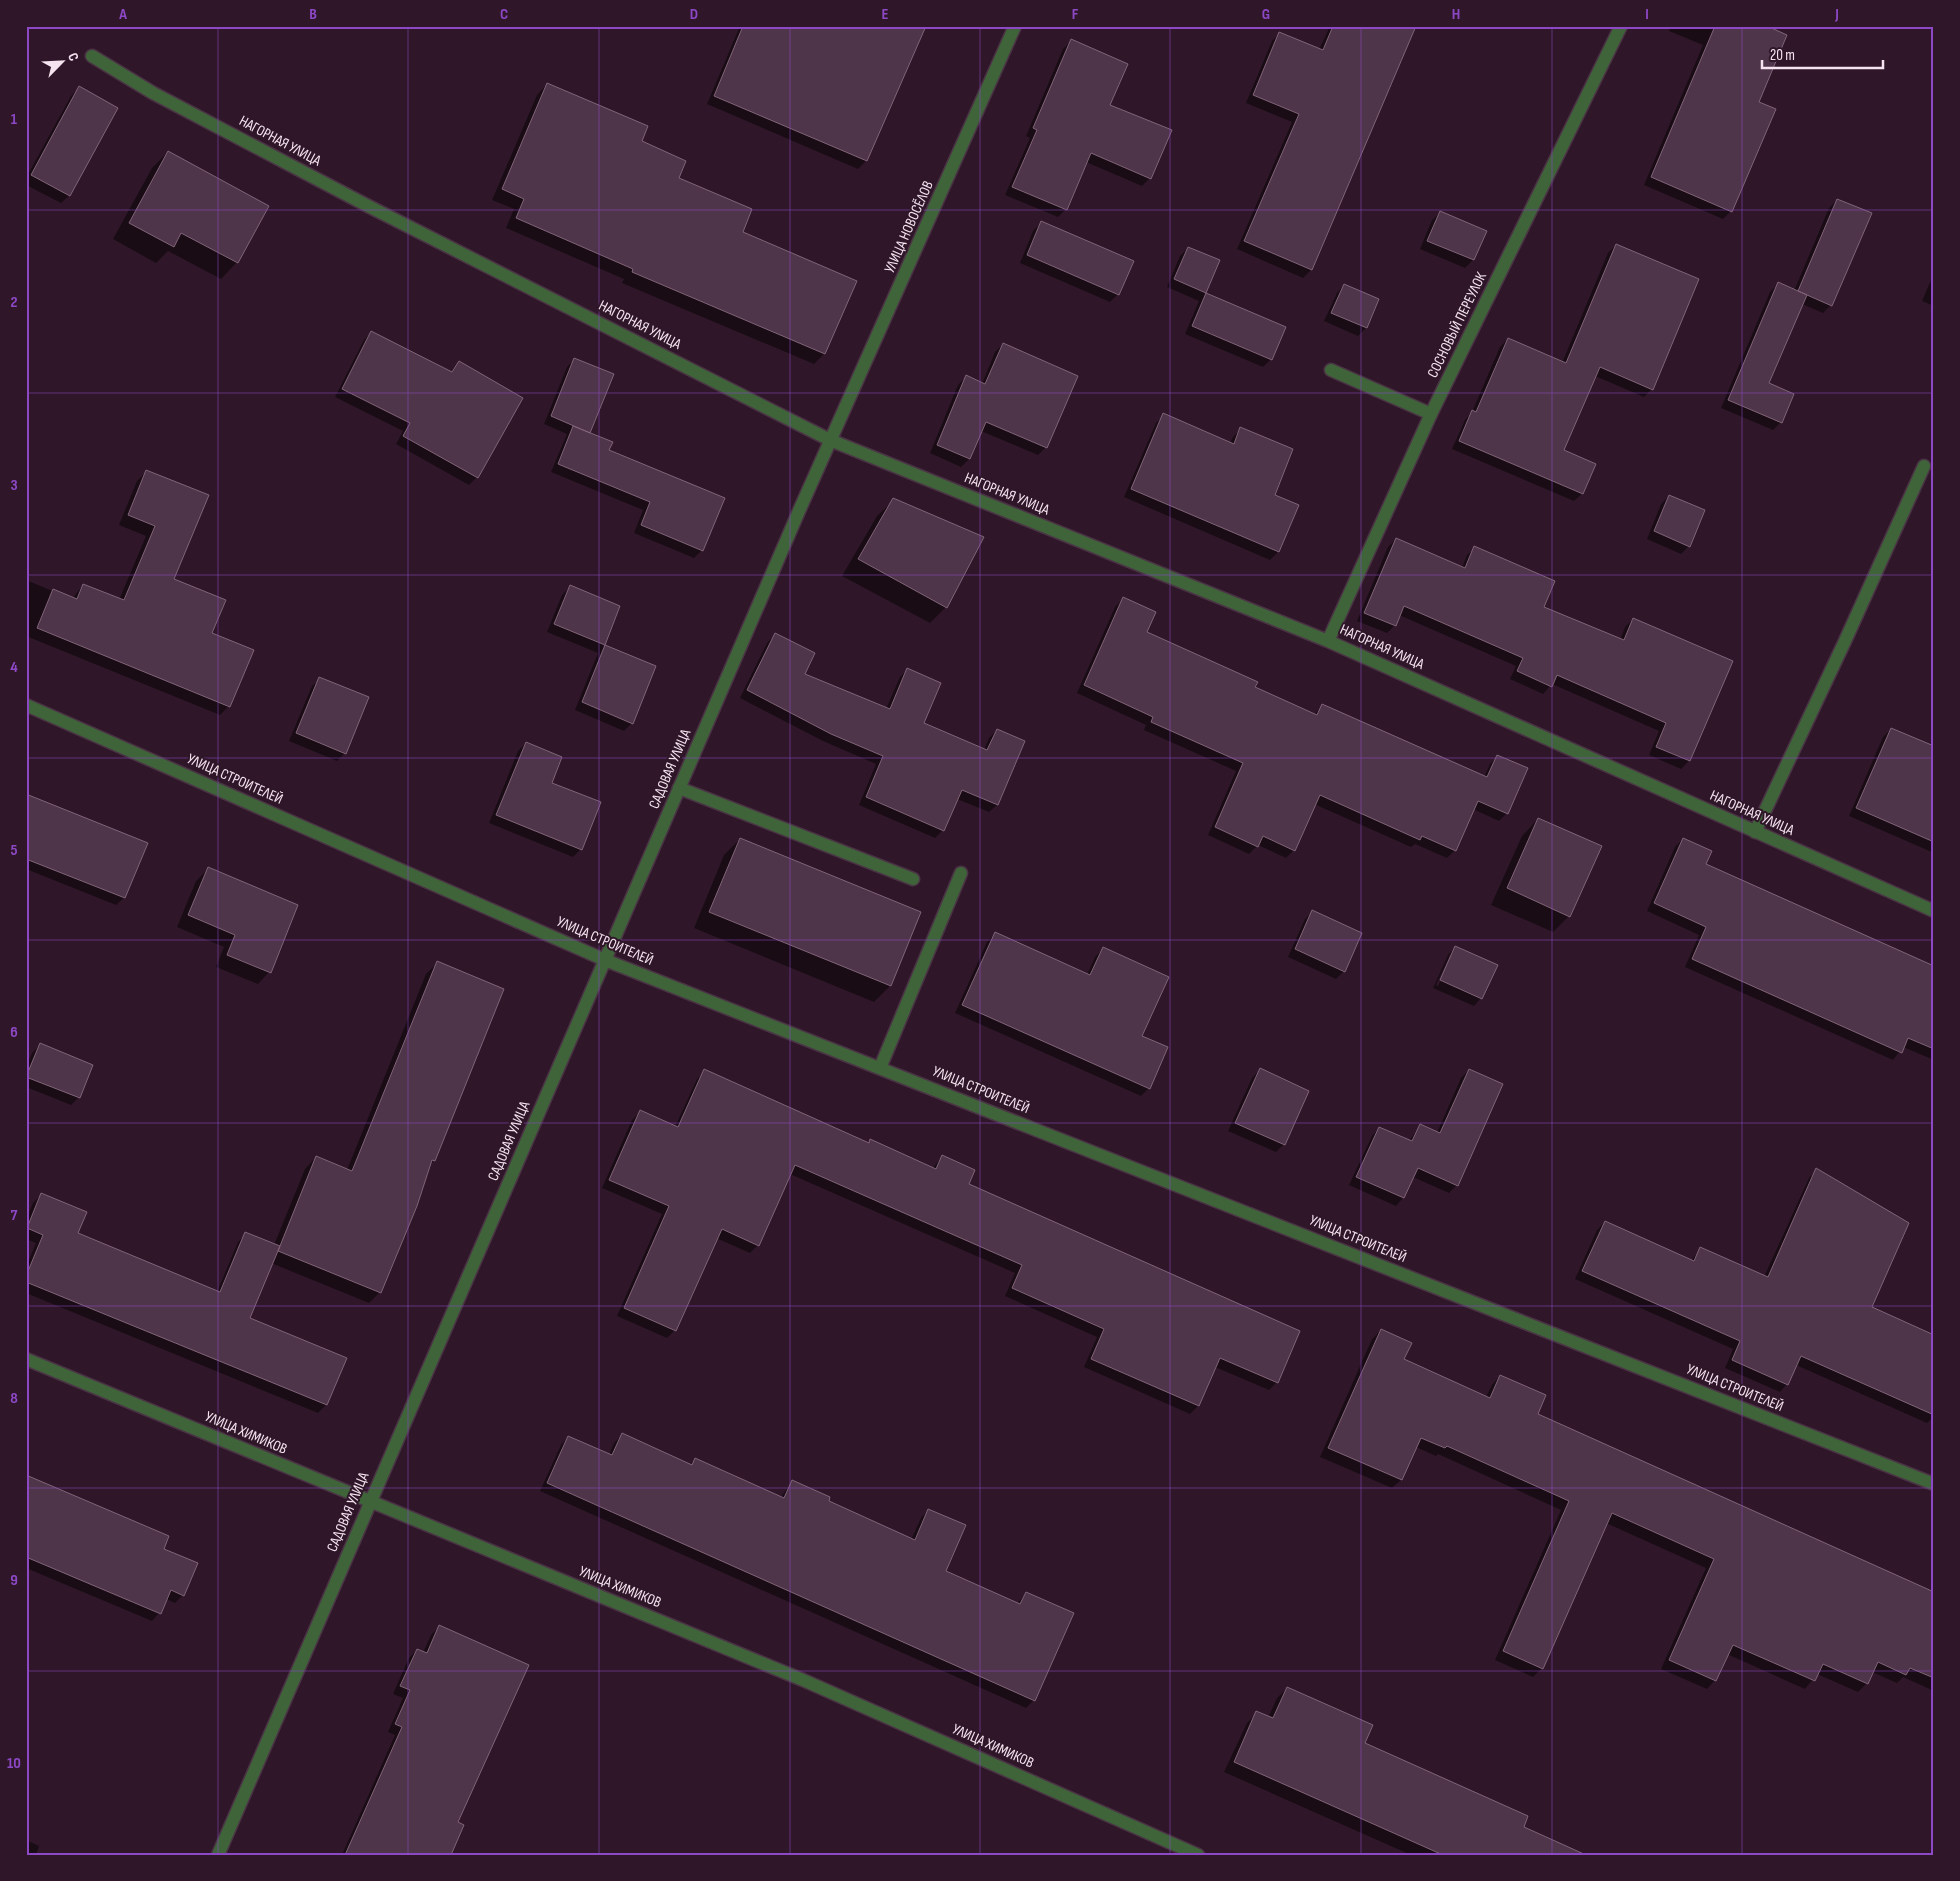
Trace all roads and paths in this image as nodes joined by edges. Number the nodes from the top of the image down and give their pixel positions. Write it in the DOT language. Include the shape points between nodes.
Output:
graph roads {
  1 [pos="1015,26"];
  2 [pos="1621,26"];
  3 [pos="92,56"];
  4 [pos="1331,370"];
  5 [pos="1431,414"];
  6 [pos="830,440"];
  7 [pos="1924,466"];
  8 [pos="1328,641"];
  9 [pos="26,704"];
  10 [pos="679,788"];
  11 [pos="1755,832"];
  12 [pos="961,873"];
  13 [pos="913,879"];
  14 [pos="1934,910"];
  15 [pos="605,960"];
  16 [pos="880,1068"];
  17 [pos="26,1359"];
  18 [pos="1934,1484"];
  19 [pos="370,1502"];
  20 [pos="218,1855"];
  21 [pos="1198,1855"];
  1 -- 6 [label="street, УЛИЦА НОВОСЁЛОВ"];
  2 -- 5 [label="street, СОСНОВЫЙ ПЕРЕУЛОК"];
  3 -- 6 [label="street, НАГОРНАЯ УЛИЦА" via="153,93 370,206"];
  4 -- 5 [label="street"];
  5 -- 8 [label="street, СОСНОВЫЙ ПЕРЕУЛОК"];
  6 -- 8 [label="street, НАГОРНАЯ УЛИЦА"];
  6 -- 10 [label="street, САДОВАЯ УЛИЦА"];
  7 -- 11 [label="street"];
  8 -- 11 [label="street, НАГОРНАЯ УЛИЦА"];
  9 -- 15 [label="street, УЛИЦА СТРОИТЕЛЕЙ"];
  10 -- 13 [label="street"];
  10 -- 15 [label="street, САДОВАЯ УЛИЦА"];
  11 -- 14 [label="street, НАГОРНАЯ УЛИЦА"];
  12 -- 16 [label="street"];
  15 -- 16 [label="street, УЛИЦА СТРОИТЕЛЕЙ"];
  15 -- 19 [label="street, САДОВАЯ УЛИЦА"];
  16 -- 18 [label="street, УЛИЦА СТРОИТЕЛЕЙ"];
  17 -- 19 [label="street, УЛИЦА ХИМИКОВ"];
  19 -- 20 [label="street, САДОВАЯ УЛИЦА"];
  19 -- 21 [label="street, УЛИЦА ХИМИКОВ" via="803,1680"];
}
